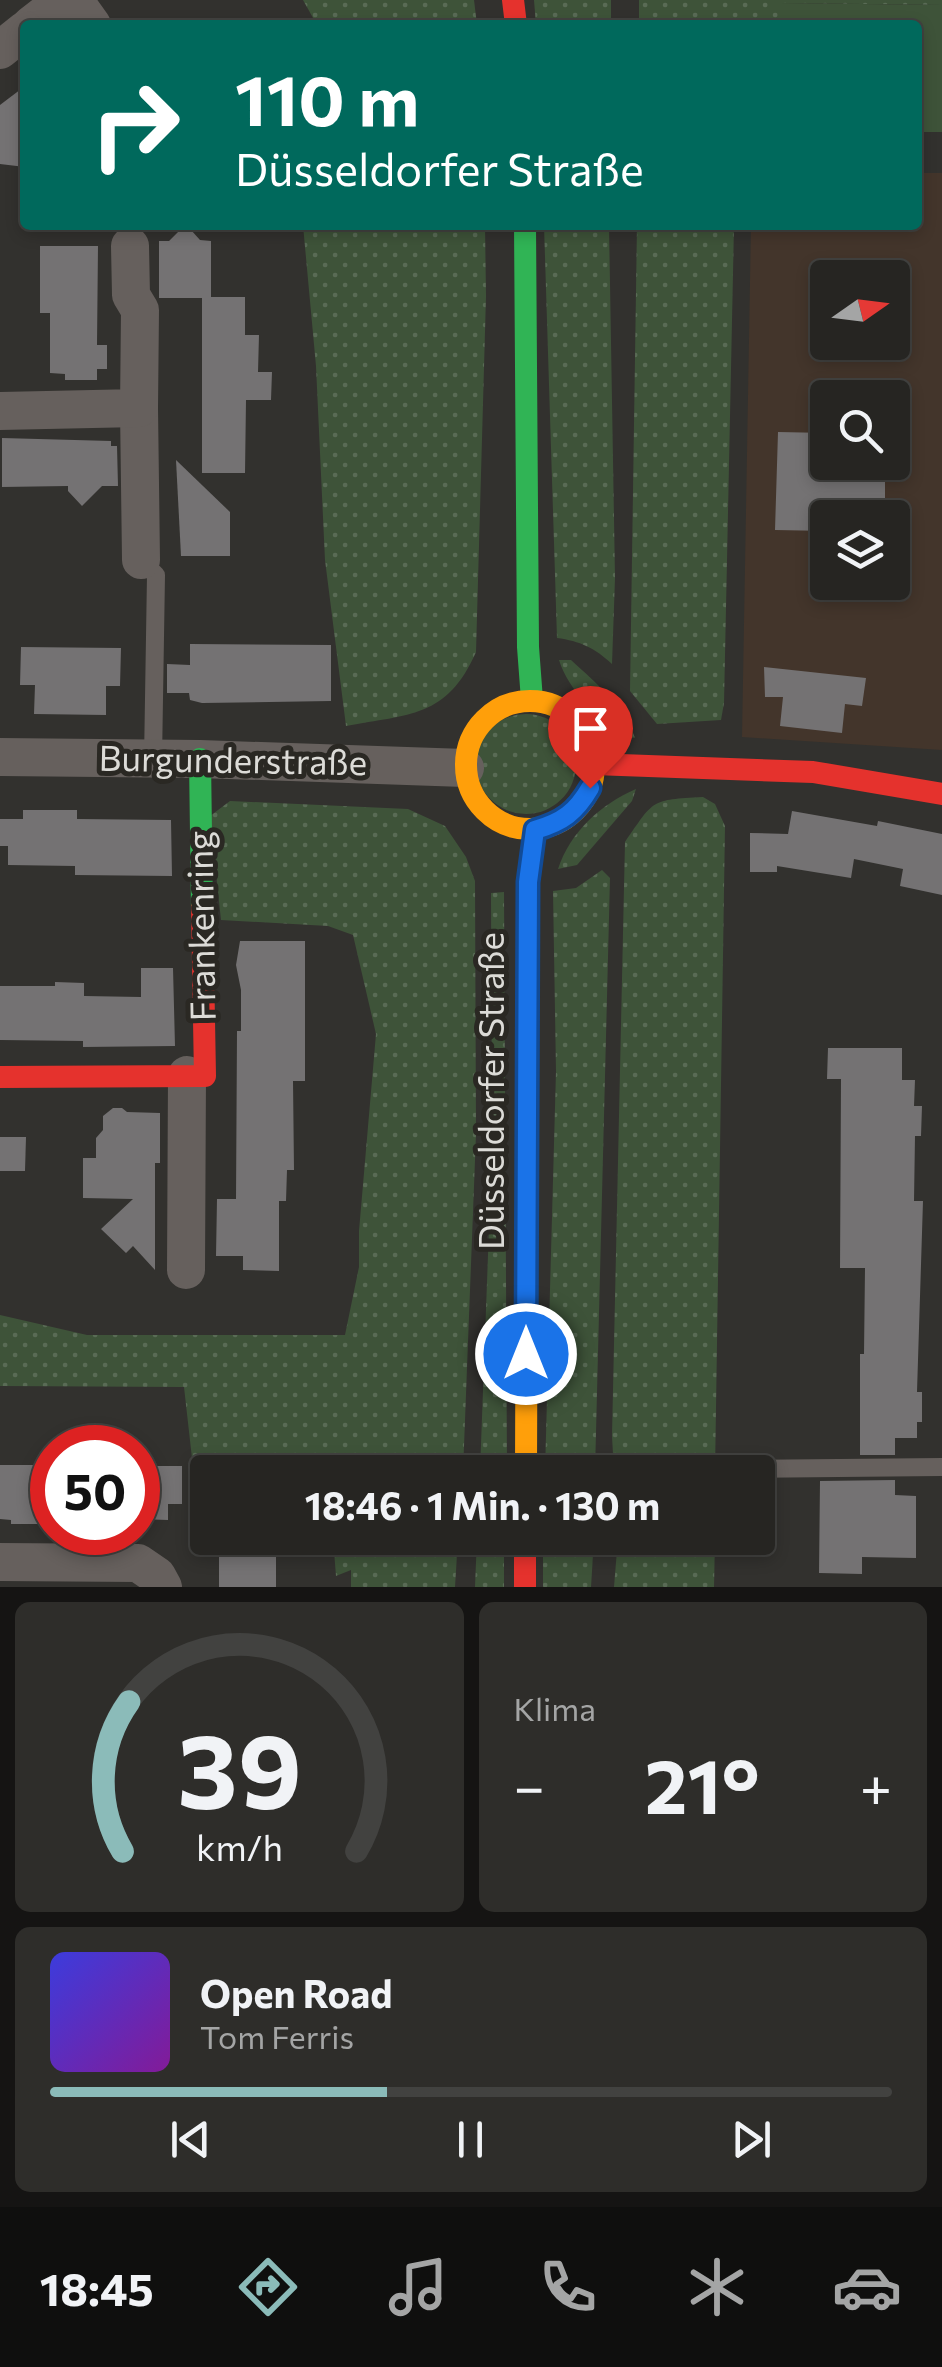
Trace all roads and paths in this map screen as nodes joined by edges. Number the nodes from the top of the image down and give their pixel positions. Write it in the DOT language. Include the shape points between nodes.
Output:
graph roads {
  1 [pos="39,16"];
  2 [pos="88,20"];
  3 [pos="20,33"];
  4 [pos="0,50"];
  5 [pos="525,230"];
  6 [pos="130,246"];
  7 [pos="139,408"];
  8 [pos="0,411"];
  9 [pos="141,560"];
  10 [pos="532,700"];
  11 [pos="0,757"];
  12 [pos="200,759"];
  13 [pos="154,760"];
  14 [pos="594,764"];
  15 [pos="465,768"];
  16 [pos="942,794"];
  17 [pos="535,830"];
  18 [pos="187,1076"];
  19 [pos="0,1077"];
  20 [pos="186,1270"];
  21 [pos="526,1455"];
  22 [pos="942,1467"];
  23 [pos="775,1469"];
  24 [pos="525,1555"];
  25 [pos="0,1562"];
  26 [pos="162,1587"];
  27 [pos="525,1587"];
  1 -- 2 [label="street" via="74,0"];
  3 -- 4 [label="street"];
  5 -- 10 [label="main road"];
  6 -- 7 [label="street" via="131,294 140,310"];
  7 -- 8 [label="street"];
  7 -- 9 [label="street"];
  9 -- 13 [label="lane" via="156,575"];
  10 -- 14 [label="main road" via="576,720"];
  10 -- 15 [label="main road" via="506,705 483,720 469,742"];
  11 -- 13 [label="street, Burgunderstraße"];
  12 -- 13 [label="street, Burgunderstraße"];
  12 -- 15 [label="street, Burgunderstraße"];
  12 -- 18 [label="main road, Frankenring" via="204,1076"];
  14 -- 16 [label="main road" via="816,770"];
  14 -- 17 [label="main road" via="578,809"];
  15 -- 17 [label="main road" via="487,814 510,827"];
  17 -- 21 [label="main road, Düsseldorfer Straße" via="528,882"];
  18 -- 19 [label="main road"];
  18 -- 20 [label="street, Frankenring"];
  22 -- 23 [label="lane"];
  24 -- 27 [label="main road"];
  25 -- 26 [label="street" via="138,1563"];
}
